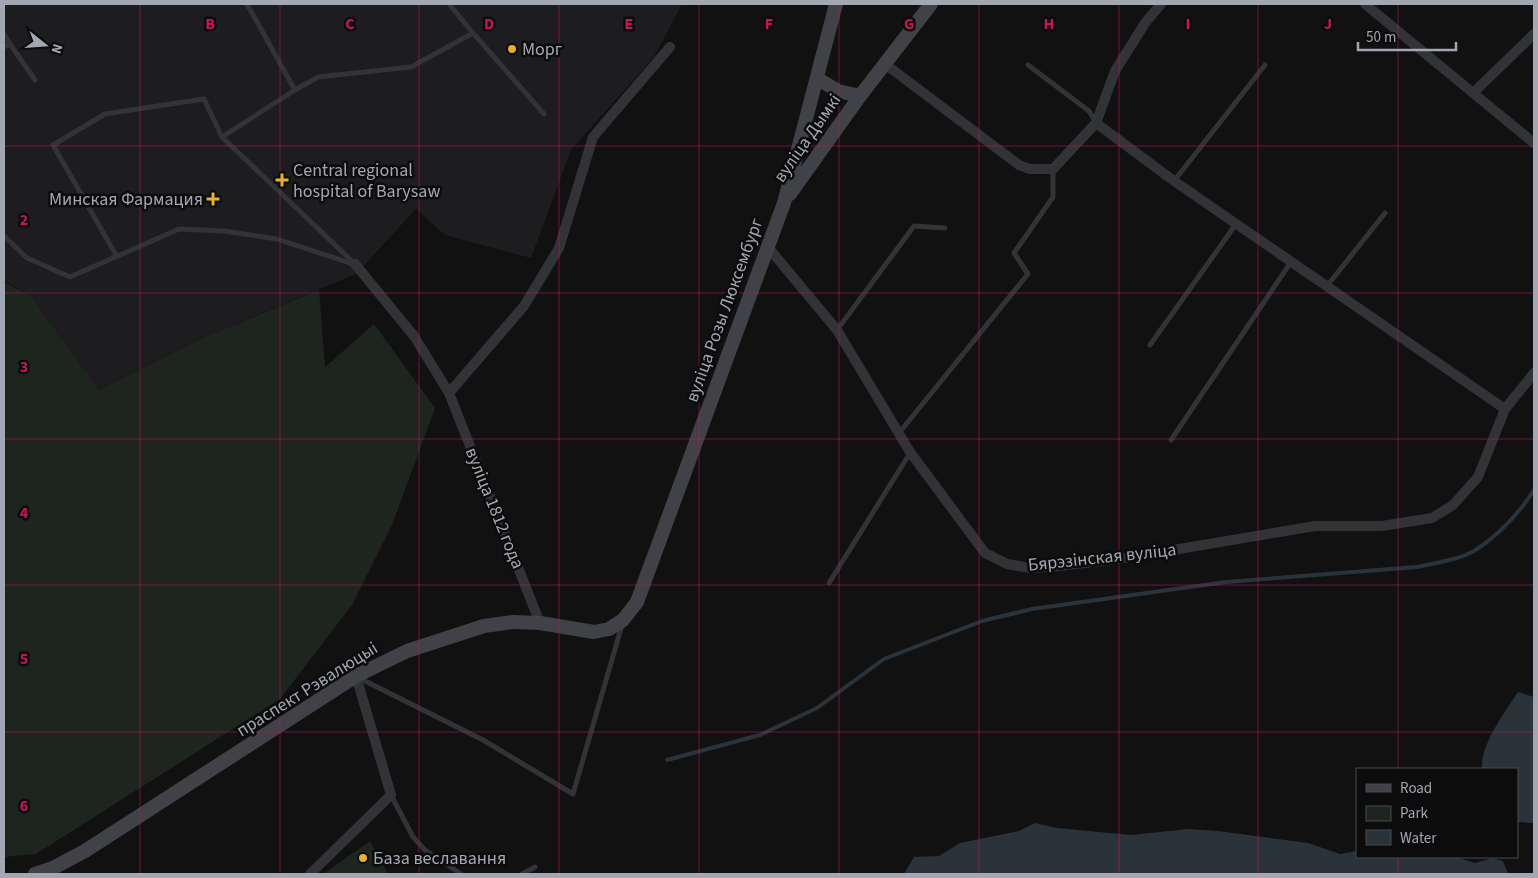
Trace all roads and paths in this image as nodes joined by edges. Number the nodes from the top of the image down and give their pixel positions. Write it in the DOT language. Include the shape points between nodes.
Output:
graph roads {
  1 [pos="247,4"];
  2 [pos="449,4"];
  3 [pos="836,4"];
  4 [pos="932,4"];
  5 [pos="1162,4"];
  6 [pos="1366,4"];
  7 [pos="473,33"];
  8 [pos="4,34"];
  9 [pos="1534,34"];
  10 [pos="10,44"];
  11 [pos="4,47"];
  12 [pos="670,47"];
  13 [pos="885,64"];
  14 [pos="1028,65"];
  15 [pos="1265,65"];
  16 [pos="35,80"];
  17 [pos="818,80"];
  18 [pos="295,90"];
  19 [pos="1473,93"];
  20 [pos="860,96"];
  21 [pos="544,114"];
  22 [pos="1096,123"];
  23 [pos="222,137"];
  24 [pos="1534,143"];
  25 [pos="1053,169"];
  26 [pos="1174,181"];
  27 [pos="784,203"];
  28 [pos="1386,213"];
  29 [pos="1236,224"];
  30 [pos="945,228"];
  31 [pos="4,236"];
  32 [pos="767,246"];
  33 [pos="116,255"];
  34 [pos="1292,262"];
  35 [pos="355,264"];
  36 [pos="1327,286"];
  37 [pos="837,330"];
  38 [pos="1150,345"];
  39 [pos="1534,373"];
  40 [pos="449,394"];
  41 [pos="1505,409"];
  42 [pos="899,433"];
  43 [pos="1171,440"];
  44 [pos="910,452"];
  45 [pos="829,583"];
  46 [pos="623,620"];
  47 [pos="540,623"];
  48 [pos="356,676"];
  49 [pos="391,795"];
  50 [pos="535,867"];
  51 [pos="309,873"];
  52 [pos="35,874"];
  53 [pos="461,874"];
  54 [pos="522,874"];
  1 -- 18 [label="lane"];
  2 -- 7 [label="lane"];
  3 -- 17 [label="main road, вуліца Розы Люксембург"];
  4 -- 13 [label="main road, вуліца Дымкі"];
  5 -- 22 [label="street" via="1145,23 1115,71"];
  6 -- 19 [label="street"];
  7 -- 18 [label="lane" via="410,67 318,77"];
  7 -- 21 [label="lane"];
  8 -- 10 [label="lane"];
  9 -- 19 [label="street"];
  10 -- 11 [label="lane"];
  10 -- 16 [label="lane"];
  12 -- 40 [label="street" via="593,137 559,248 524,306"];
  13 -- 20 [label="main road, вуліца Дымкі"];
  13 -- 25 [label="street" via="1019,165 1030,169"];
  14 -- 22 [label="lane" via="1089,111"];
  15 -- 26 [label="lane"];
  17 -- 20 [label="main road, вуліца Дымкі" via="838,91"];
  17 -- 27 [label="main road, вуліца Розы Люксембург"];
  18 -- 23 [label="lane"];
  19 -- 24 [label="street"];
  20 -- 27 [label="main road, вуліца Дымкі"];
  22 -- 25 [label="street"];
  22 -- 26 [label="street"];
  23 -- 33 [label="lane" via="204,99 105,114 53,145"];
  23 -- 35 [label="lane"];
  25 -- 42 [label="lane" via="1053,197 1014,253 1028,274"];
  26 -- 29 [label="street"];
  27 -- 32 [label="main road, вуліца Розы Люксембург"];
  28 -- 36 [label="lane"];
  29 -- 34 [label="street"];
  29 -- 38 [label="lane"];
  30 -- 37 [label="lane" via="914,226"];
  31 -- 33 [label="lane" via="27,258 70,277"];
  32 -- 37 [label="street, Бярэзінская вуліца"];
  32 -- 46 [label="main road, вуліца Розы Люксембург" via="637,602"];
  33 -- 35 [label="lane" via="179,229 224,230 277,238"];
  34 -- 36 [label="street"];
  34 -- 43 [label="lane"];
  35 -- 40 [label="street, вуліца 1812 года" via="414,336"];
  36 -- 41 [label="street"];
  37 -- 42 [label="street, Бярэзінская вуліца"];
  39 -- 41 [label="street, Бярэзінская вуліца"];
  40 -- 47 [label="street, вуліца 1812 года"];
  41 -- 44 [label="street, Бярэзінская вуліца" via="1478,477 1453,505 1432,518 1382,526 1315,526 1060,566 1030,568 1007,564 985,553"];
  42 -- 44 [label="street, Бярэзінская вуліца"];
  44 -- 45 [label="lane"];
  46 -- 47 [label="main road, праспект Рэвалюцыі" via="609,629 594,632"];
  46 -- 48 [label="lane" via="573,794 483,740"];
  47 -- 48 [label="main road, праспект Рэвалюцыі" via="484,626 407,651"];
  48 -- 49 [label="street"];
  48 -- 52 [label="main road, праспект Рэвалюцыі" via="94,846"];
  49 -- 51 [label="street"];
  49 -- 53 [label="lane" via="413,837 425,850"];
  50 -- 54 [label="lane"];
}
